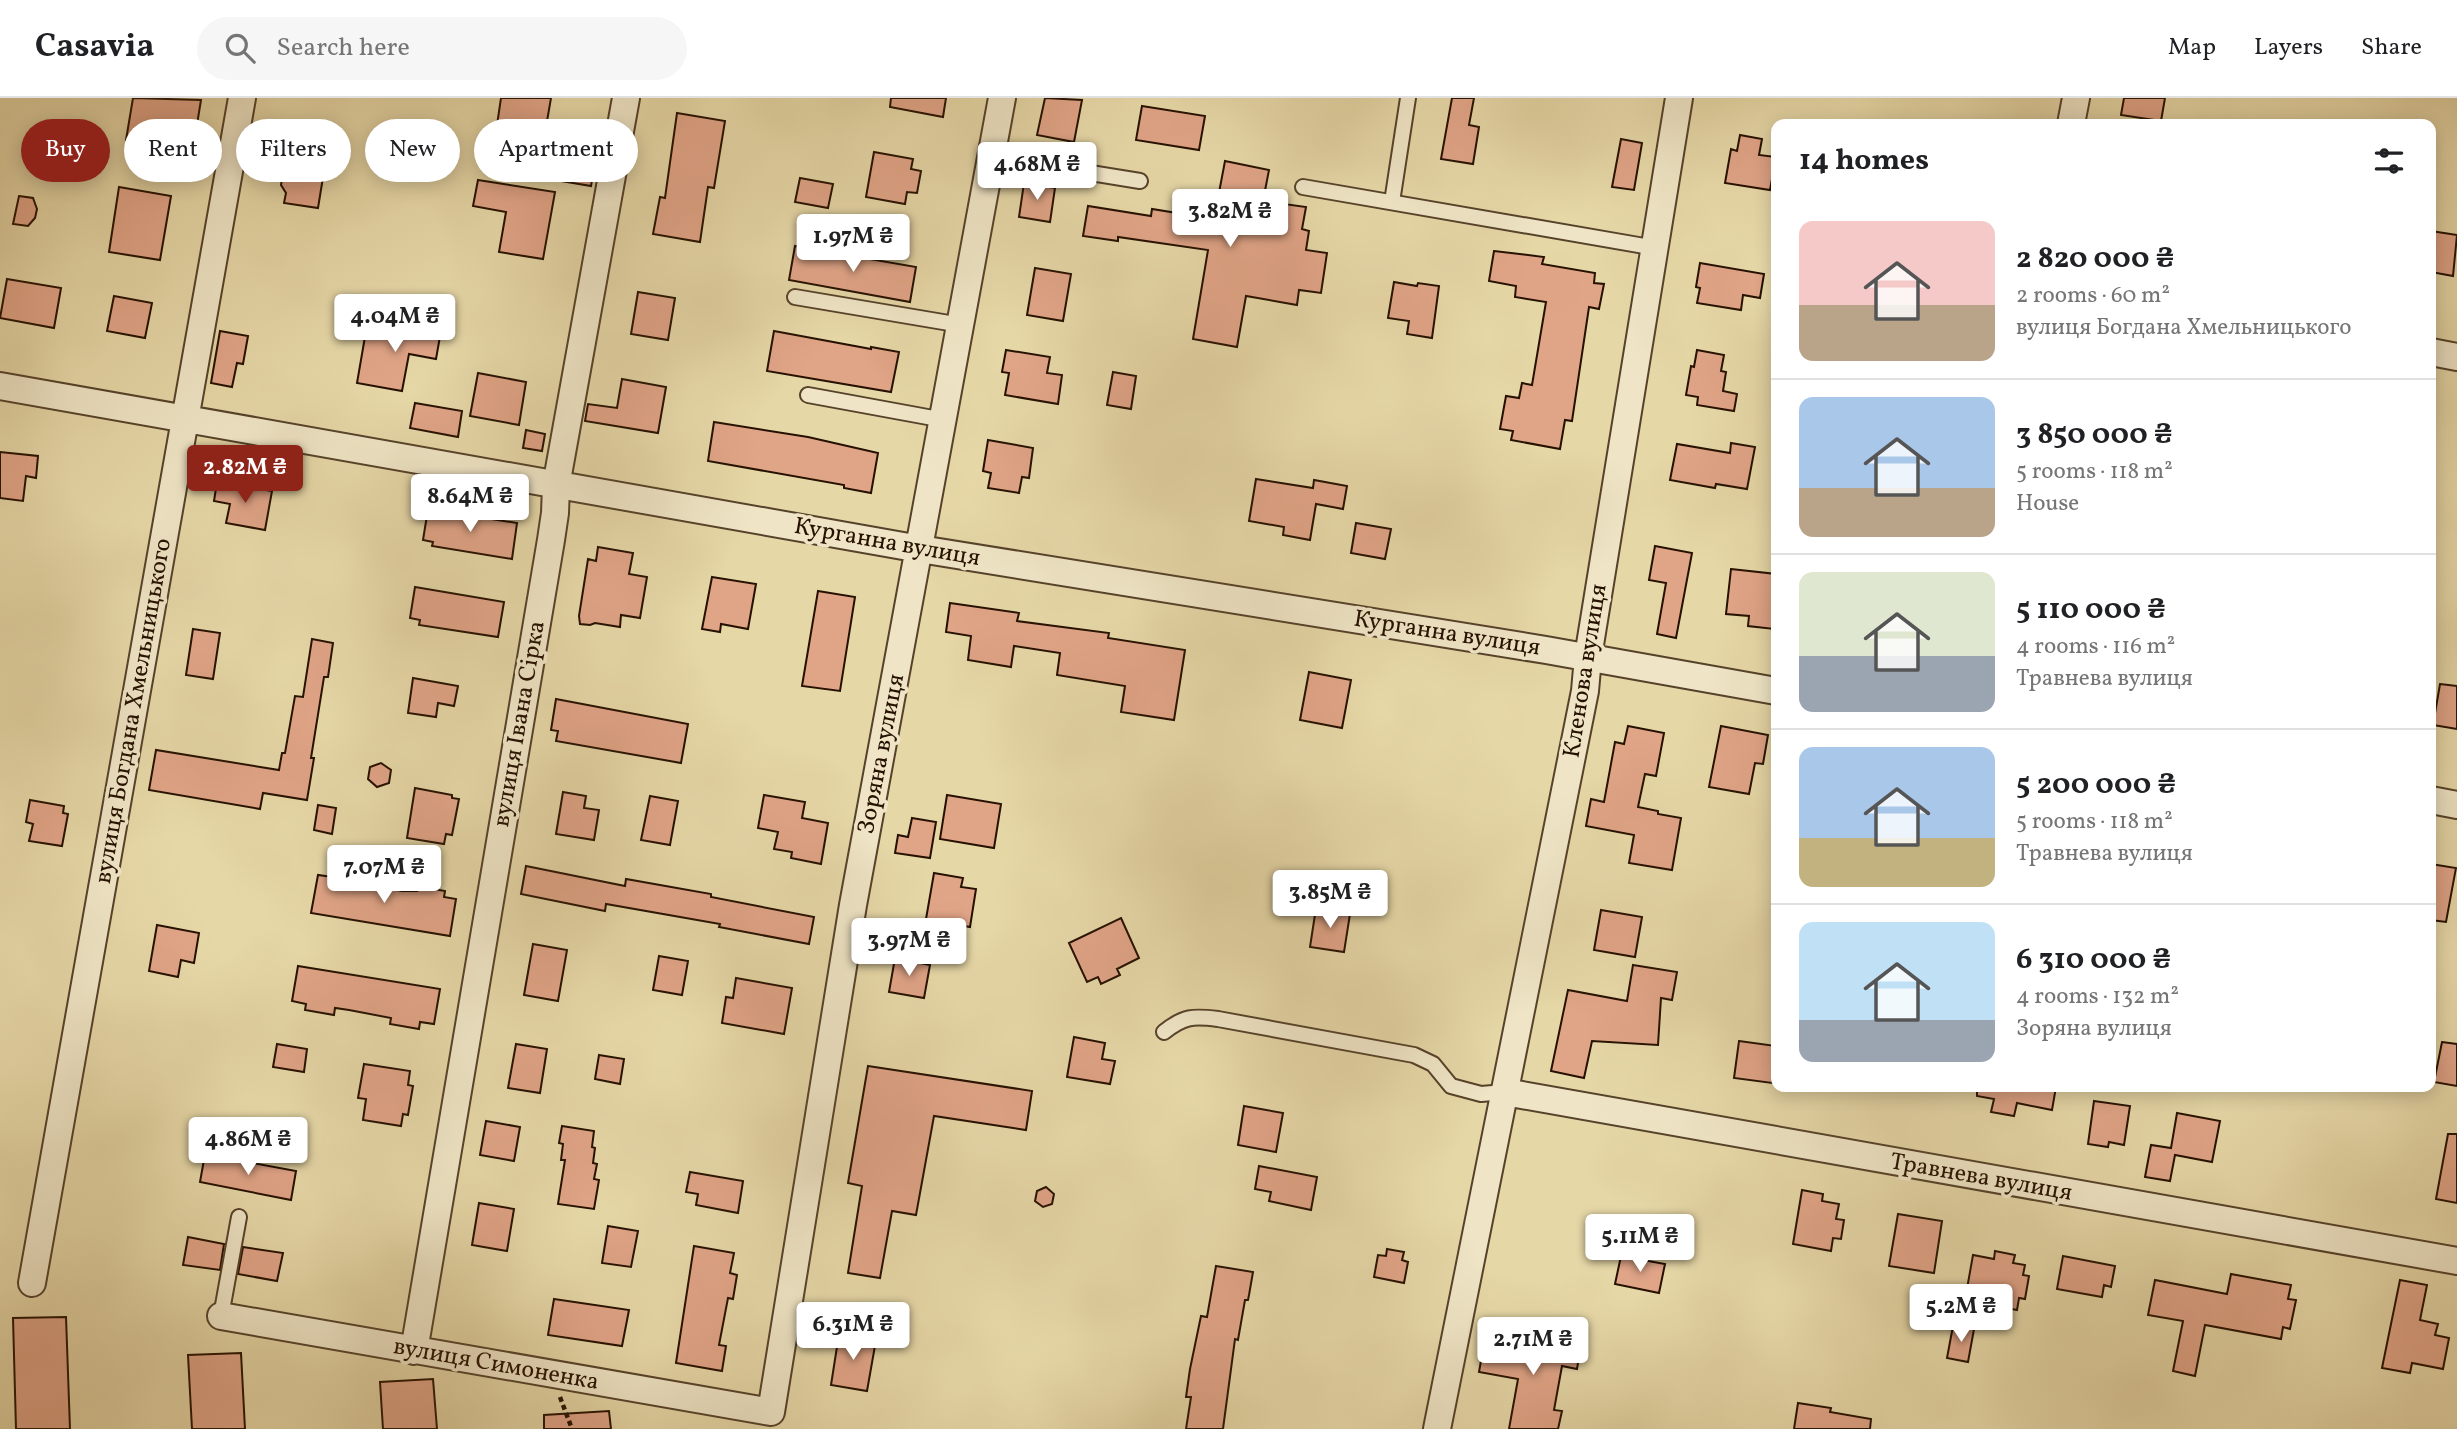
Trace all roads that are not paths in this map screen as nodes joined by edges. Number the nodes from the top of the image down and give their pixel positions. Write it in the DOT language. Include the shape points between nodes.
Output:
graph roads {
  1 [pos="242,98"];
  2 [pos="626,98"];
  3 [pos="1003,98"];
  4 [pos="1408,98"];
  5 [pos="1679,98"];
  6 [pos="2076,98"];
  7 [pos="2072,119"];
  8 [pos="992,157"];
  9 [pos="1140,181"];
  10 [pos="1303,187"];
  11 [pos="1392,202"];
  12 [pos="1656,248"];
  13 [pos="795,297"];
  14 [pos="961,326"];
  15 [pos="2436,353"];
  16 [pos="2457,357"];
  17 [pos="0,386"];
  18 [pos="808,395"];
  19 [pos="186,418"];
  20 [pos="944,420"];
  21 [pos="556,486"];
  22 [pos="920,549"];
  23 [pos="1588,657"];
  24 [pos="1771,690"];
  25 [pos="2436,801"];
  26 [pos="2457,805"];
  27 [pos="1164,1032"];
  28 [pos="1505,1092"];
  29 [pos="239,1217"];
  30 [pos="2457,1261"];
  31 [pos="32,1283"];
  32 [pos="221,1317"];
  33 [pos="414,1351"];
  34 [pos="771,1412"];
  35 [pos="1437,1429"];
  1 -- 19 [label="street, вулиця Богдана Хмельницького"];
  2 -- 21 [label="street, вулиця Івана Сірка"];
  3 -- 8 [label="street, Зоряна вулиця"];
  4 -- 11 [label="lane"];
  5 -- 12 [label="street, Кленова вулиця"];
  6 -- 7 [label="street"];
  8 -- 9 [label="lane"];
  8 -- 14 [label="street, Зоряна вулиця"];
  10 -- 11 [label="lane"];
  11 -- 12 [label="lane"];
  12 -- 23 [label="street, Кленова вулиця"];
  13 -- 14 [label="lane"];
  14 -- 20 [label="street, Зоряна вулиця"];
  15 -- 16 [label="street"];
  17 -- 19 [label="street, Курганна вулиця"];
  18 -- 20 [label="lane"];
  19 -- 21 [label="street, Курганна вулиця"];
  19 -- 31 [label="street, вулиця Богдана Хмельницького"];
  20 -- 22 [label="street, Зоряна вулиця"];
  21 -- 22 [label="street, Курганна вулиця"];
  21 -- 33 [label="street, вулиця Івана Сірка"];
  22 -- 23 [label="street, Курганна вулиця"];
  22 -- 34 [label="street, Зоряна вулиця" via="853,905"];
  23 -- 24 [label="street, Курганна вулиця"];
  23 -- 28 [label="street, Кленова вулиця"];
  25 -- 26 [label="street"];
  27 -- 28 [label="lane" via="1178,1020 1218,1019 1414,1055 1433,1064 1451,1086 1481,1094"];
  28 -- 30 [label="street, Травнева вулиця"];
  28 -- 35 [label="street, Кленова вулиця"];
  29 -- 32 [label="lane"];
  32 -- 33 [label="street, вулиця Симоненка"];
  33 -- 34 [label="street, вулиця Симоненка"];
}
